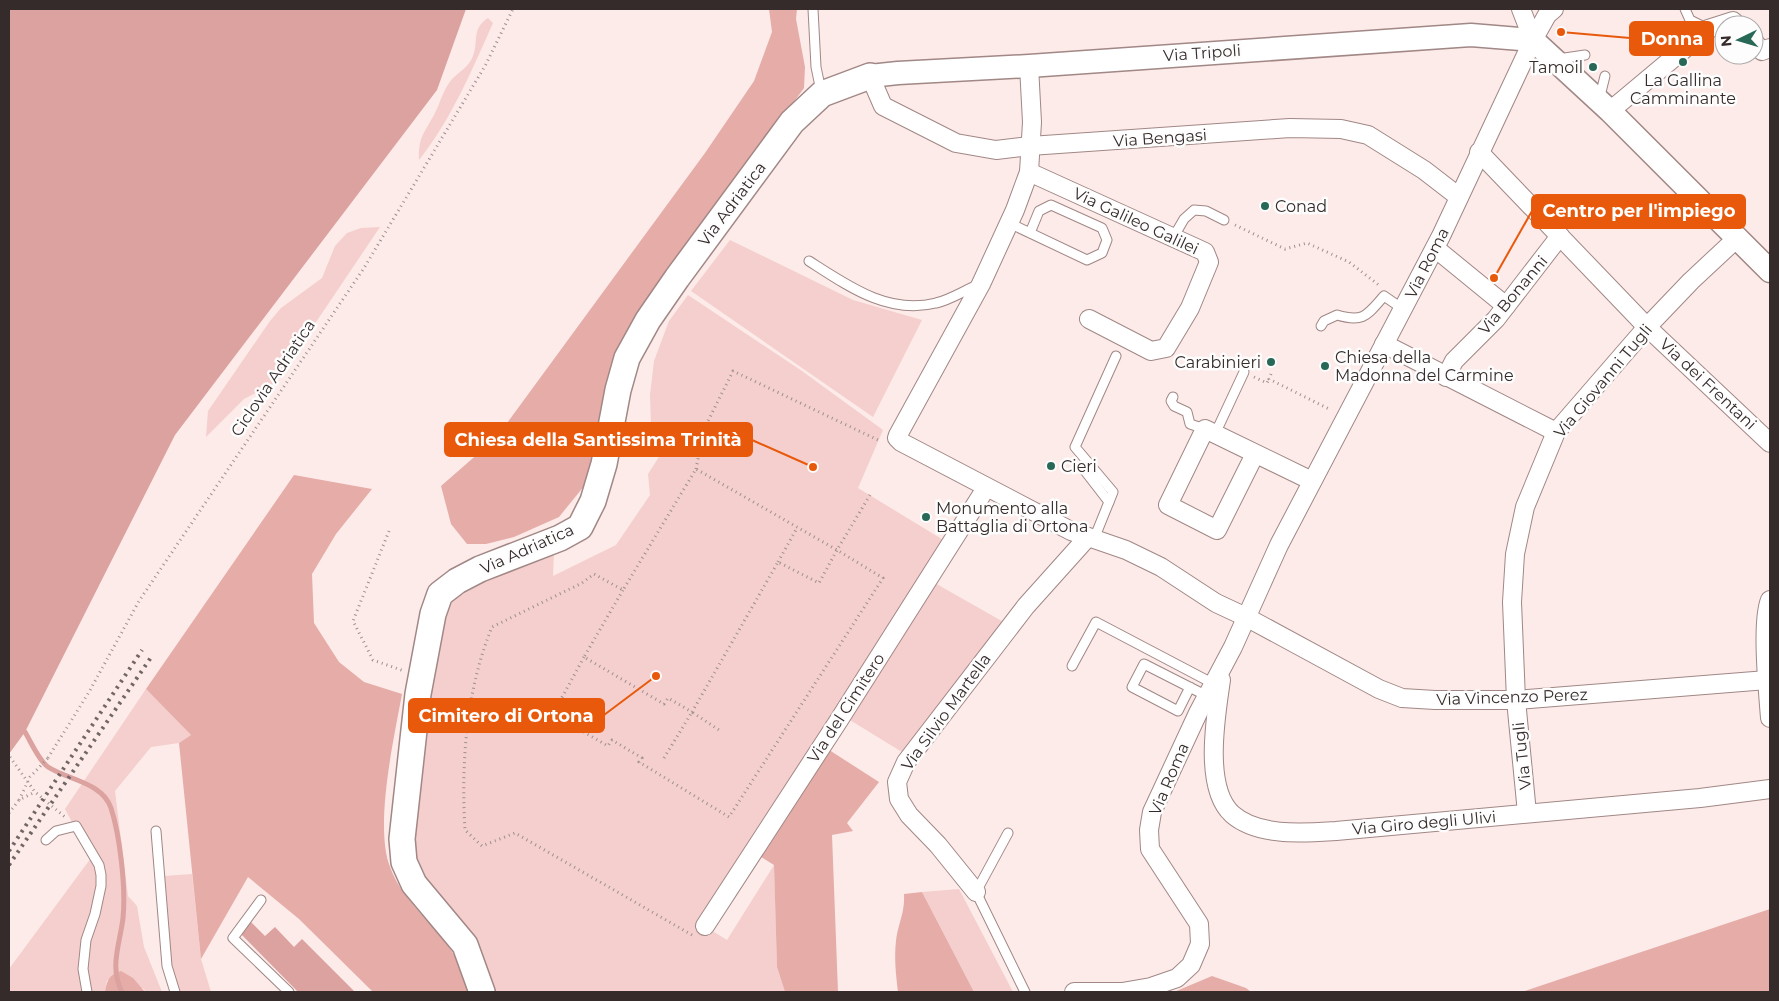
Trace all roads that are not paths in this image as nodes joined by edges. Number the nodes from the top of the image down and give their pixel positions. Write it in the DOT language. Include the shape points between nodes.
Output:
graph roads {
  1 [pos="813,9"];
  2 [pos="1521,9"];
  3 [pos="1554,9"];
  4 [pos="1685,9"];
  5 [pos="1714,27"];
  6 [pos="1708,29"];
  7 [pos="1533,40"];
  8 [pos="1585,55"];
  9 [pos="1555,60"];
  10 [pos="1029,66"];
  11 [pos="870,76"];
  12 [pos="1605,76"];
  13 [pos="822,94"];
  14 [pos="1604,106"];
  15 [pos="1030,146"];
  16 [pos="1479,152"];
  17 [pos="1029,172"];
  18 [pos="1459,197"];
  19 [pos="1224,220"];
  20 [pos="1009,223"];
  21 [pos="1030,233"];
  22 [pos="1560,236"];
  23 [pos="1173,238"];
  24 [pos="1736,239"];
  25 [pos="1435,248"];
  26 [pos="809,261"];
  27 [pos="1769,267"];
  28 [pos="981,284"];
  29 [pos="1506,306"];
  30 [pos="1403,309"];
  31 [pos="1089,319"];
  32 [pos="1321,326"];
  33 [pos="1647,327"];
  34 [pos="1384,344"];
  35 [pos="1116,356"];
  36 [pos="1244,372"];
  37 [pos="1446,377"];
  38 [pos="1173,397"];
  39 [pos="1210,432"];
  40 [pos="1556,432"];
  41 [pos="1770,443"];
  42 [pos="1255,454"];
  43 [pos="1085,472"];
  44 [pos="1312,481"];
  45 [pos="986,488"];
  46 [pos="1109,502"];
  47 [pos="1091,539"];
  48 [pos="1770,600"];
  49 [pos="1246,617"];
  50 [pos="1072,666"];
  51 [pos="1223,668"];
  52 [pos="1767,680"];
  53 [pos="1190,687"];
  54 [pos="1211,690"];
  55 [pos="1516,700"];
  56 [pos="1770,718"];
  57 [pos="1770,789"];
  58 [pos="1527,812"];
  59 [pos="156,831"];
  60 [pos="1008,833"];
  61 [pos="46,840"];
  62 [pos="976,892"];
  63 [pos="261,900"];
  64 [pos="705,926"];
  65 [pos="87,992"];
  66 [pos="175,992"];
  67 [pos="289,992"];
  68 [pos="482,992"];
  69 [pos="1025,992"];
  70 [pos="1074,992"];
  1 -- 13 [label="lane" via="816,67"];
  2 -- 7 [label="street"];
  3 -- 7 [label="street, Via Roma"];
  4 -- 6 [label="lane" via="1690,20"];
  5 -- 6 [label="street"];
  6 -- 14 [label="street"];
  7 -- 9 [label="street"];
  7 -- 10 [label="street, Via Tripoli" via="1471,35"];
  7 -- 16 [label="street, Via Roma"];
  8 -- 9 [label="lane"];
  9 -- 14 [label="street"];
  10 -- 11 [label="street, Via Tripoli"];
  10 -- 15 [label="street"];
  11 -- 13 [label="main road, Via Adriatica"];
  11 -- 15 [label="street, Via Bengasi" via="883,106 956,144 996,150"];
  12 -- 14 [label="lane"];
  13 -- 68 [label="main road, Via Adriatica" via="792,122 648,320 627,358 604,464 593,501 580,527 457,581 440,594 432,614 402,839 404,862 414,884 465,945"];
  14 -- 24 [label="street"];
  15 -- 17 [label="street"];
  15 -- 18 [label="street, Via Bengasi" via="1290,128 1340,129 1368,135 1424,170"];
  16 -- 18 [label="street, Via Roma"];
  16 -- 22 [label="street, Via dei Frentani"];
  17 -- 20 [label="street"];
  17 -- 23 [label="street, Via Galileo Galilei"];
  18 -- 25 [label="street, Via Roma"];
  19 -- 23 [label="lane" via="1206,211 1194,210 1184,219"];
  20 -- 21 [label="lane"];
  20 -- 28 [label="street"];
  21 -- 21 [label="lane" via="1087,260 1102,253 1107,240 1102,228 1051,205 1039,211"];
  22 -- 29 [label="street, Via Bonanni"];
  22 -- 33 [label="street, Via dei Frentani"];
  23 -- 31 [label="street, Via Galileo Galilei" via="1205,252 1209,262 1190,308 1169,346 1151,351"];
  24 -- 27 [label="street"];
  24 -- 33 [label="street, Via Giovanni Tugli"];
  25 -- 29 [label="street"];
  25 -- 30 [label="street, Via Roma"];
  26 -- 28 [label="lane" via="850,288 885,303 914,307 938,303"];
  28 -- 45 [label="street" via="897,438"];
  29 -- 37 [label="street, Via Bonanni" via="1454,361"];
  30 -- 32 [label="lane" via="1384,296 1368,314 1352,320 1337,315"];
  30 -- 34 [label="street, Via Roma"];
  33 -- 40 [label="street, Via Giovanni Tugli"];
  33 -- 41 [label="street, Via dei Frentani"];
  34 -- 37 [label="street"];
  34 -- 44 [label="street, Via Roma"];
  35 -- 46 [label="lane" via="1075,447 1113,492"];
  36 -- 39 [label="lane"];
  37 -- 40 [label="street"];
  38 -- 39 [label="lane" via="1174,406 1187,412 1190,424"];
  39 -- 42 [label="street"];
  39 -- 42 [label="street" via="1168,505 1217,530"];
  40 -- 55 [label="street, Via Giovanni Tugli" via="1525,507 1515,554 1512,602"];
  42 -- 44 [label="street"];
  43 -- 46 [label="lane"];
  44 -- 49 [label="street, Via Roma"];
  45 -- 47 [label="street"];
  45 -- 64 [label="street, Via del Cimitero"];
  46 -- 47 [label="lane"];
  47 -- 49 [label="street" via="1126,550 1161,567 1216,603"];
  47 -- 62 [label="street, Via Silvio Martella" via="1023,610 906,762 898,782 900,799 909,815 938,844"];
  48 -- 52 [label="street" via="1766,613"];
  49 -- 51 [label="street, Via Roma"];
  49 -- 55 [label="street, Via Vincenzo Perez" via="1379,689 1402,698"];
  50 -- 54 [label="lane" via="1096,622"];
  51 -- 54 [label="street, Via Roma"];
  51 -- 58 [label="street, Via Giro degli Ulivi" via="1214,733 1216,780 1220,795 1232,814 1250,824 1268,830 1306,833"];
  52 -- 55 [label="street, Via Vincenzo Perez"];
  52 -- 56 [label="street"];
  53 -- 53 [label="lane" via="1144,664 1132,687 1178,711"];
  53 -- 54 [label="lane"];
  54 -- 70 [label="street, Via Roma" via="1152,812 1149,830 1150,849 1199,924 1200,944 1191,964 1177,978 1152,987 1122,992"];
  55 -- 58 [label="street, Via Tugli"];
  57 -- 58 [label="street, Via Giro degli Ulivi"];
  59 -- 66 [label="lane" via="167,966"];
  60 -- 62 [label="lane"];
  61 -- 65 [label="lane" via="56,832 76,826 99,865 101,886 86,940 83,969"];
  62 -- 69 [label="lane"];
  63 -- 67 [label="lane" via="234,938"];
}
